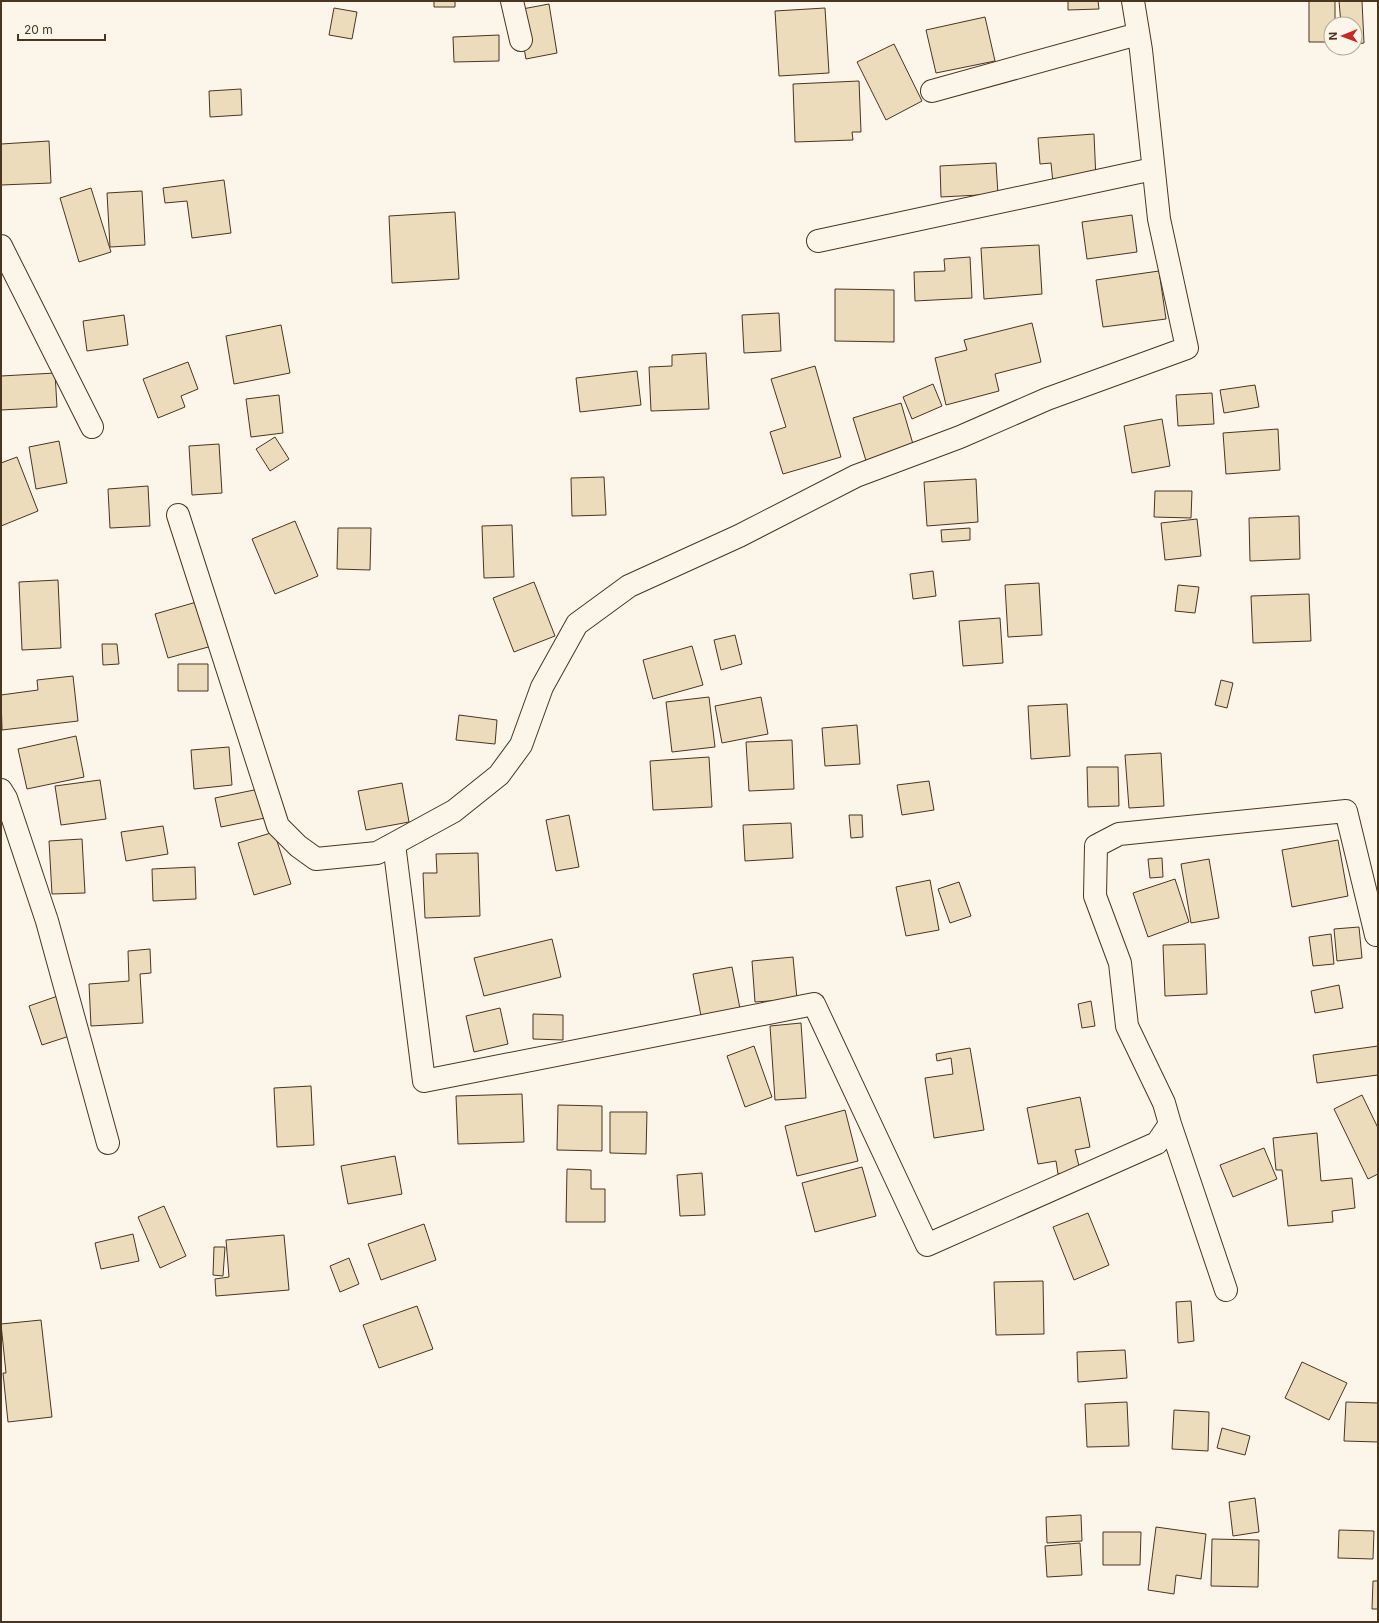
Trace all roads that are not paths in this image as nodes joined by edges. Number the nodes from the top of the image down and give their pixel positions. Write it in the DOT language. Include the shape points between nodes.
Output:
graph roads {
  1 [pos="512,1"];
  2 [pos="1133,1"];
  3 [pos="1138,34"];
  4 [pos="521,40"];
  5 [pos="932,90"];
  6 [pos="1154,169"];
  7 [pos="818,241"];
  8 [pos="1,246"];
  9 [pos="92,427"];
  10 [pos="178,515"];
  11 [pos="1,790"];
  12 [pos="394,844"];
  13 [pos="1376,935"];
  14 [pos="1170,1124"];
  15 [pos="108,1143"];
  16 [pos="1226,1290"];
  1 -- 4 [label="street"];
  2 -- 3 [label="street"];
  3 -- 5 [label="street"];
  3 -- 6 [label="street"];
  6 -- 7 [label="street"];
  6 -- 12 [label="street" via="1159,219 1187,348 1047,399 960,437 856,476 739,536 629,586 577,624 542,687 521,745 499,775 454,812"];
  8 -- 9 [label="street"];
  10 -- 12 [label="street" via="278,826 316,859 377,853"];
  11 -- 15 [label="street" via="6,798 47,920"];
  12 -- 14 [label="street" via="424,1081 814,1004 928,1245 1157,1143"];
  13 -- 14 [label="street" via="1346,811 1119,834 1096,846 1095,896 1120,963 1127,1026 1164,1103"];
  14 -- 16 [label="street"];
}
